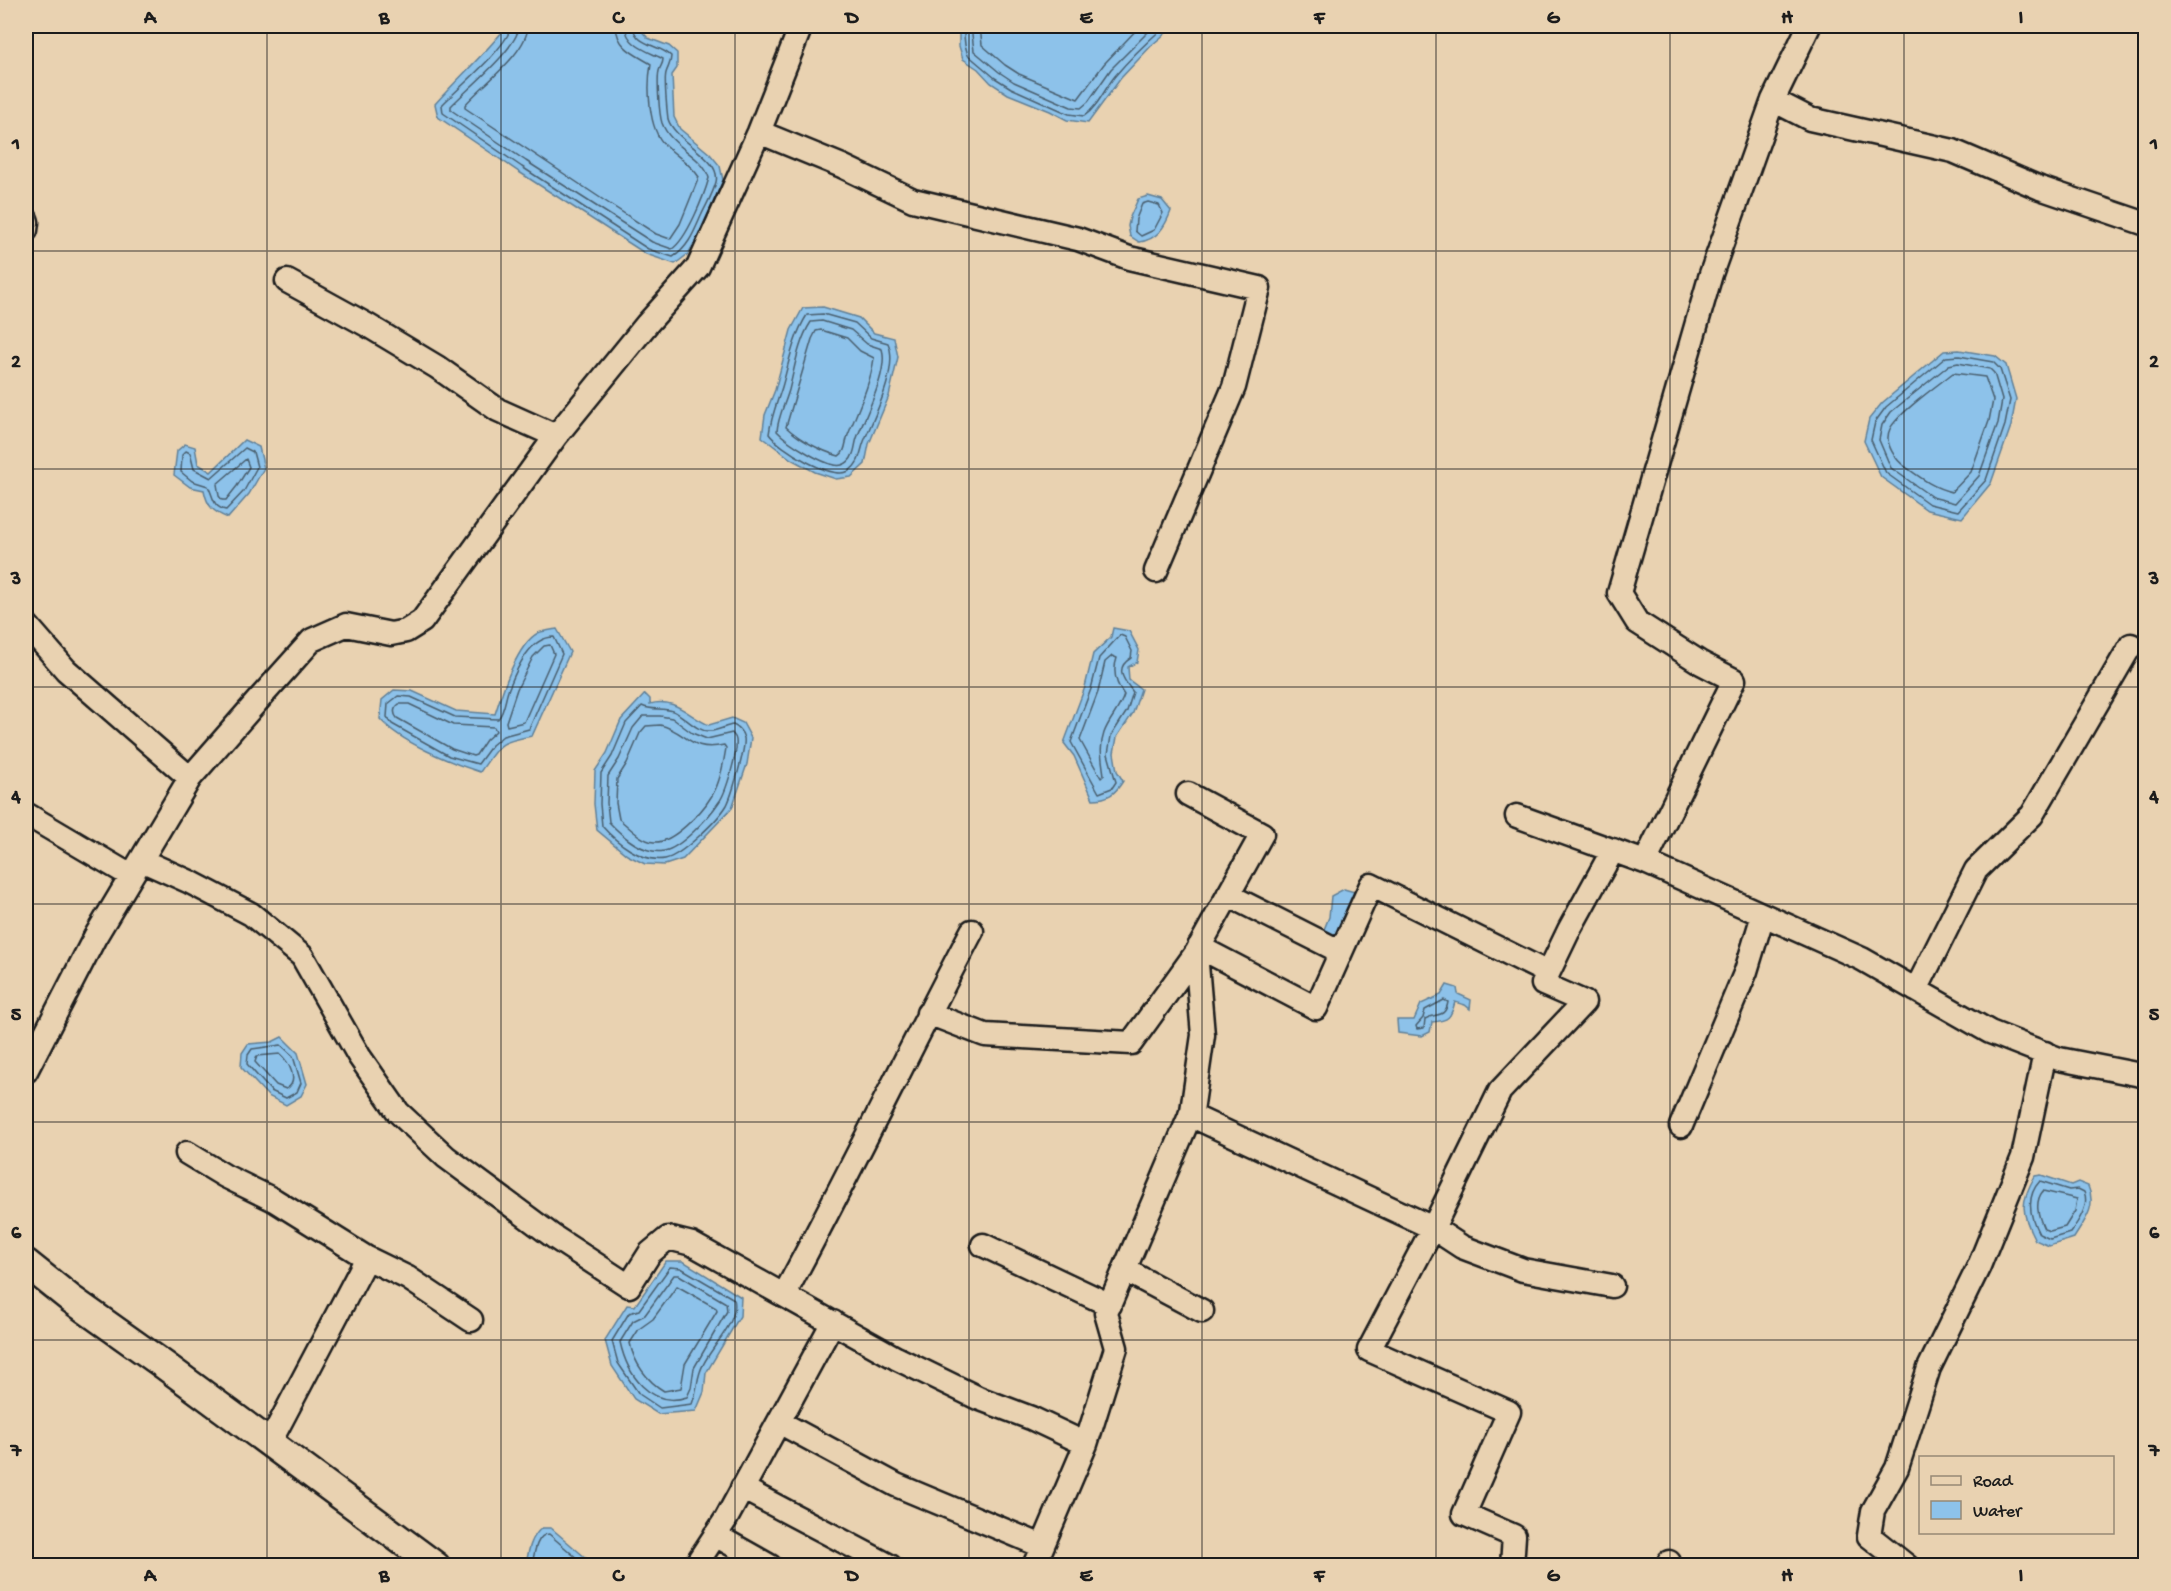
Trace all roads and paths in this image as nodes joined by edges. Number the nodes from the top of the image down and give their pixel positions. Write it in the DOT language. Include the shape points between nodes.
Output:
graph roads {
  1 [pos="801,26"];
  2 [pos="1809,26"];
  3 [pos="1773,100"];
  4 [pos="759,132"];
  5 [pos="26,219"];
  6 [pos="2145,224"];
  7 [pos="26,230"];
  8 [pos="287,281"];
  9 [pos="556,436"];
  10 [pos="1156,571"];
  11 [pos="26,624"];
  12 [pos="2131,645"];
  13 [pos="190,778"];
  14 [pos="1188,794"];
  15 [pos="26,814"];
  16 [pos="1516,816"];
  17 [pos="1613,850"];
  18 [pos="1645,862"];
  19 [pos="136,868"];
  20 [pos="1228,895"];
  21 [pos="1763,915"];
  22 [pos="972,932"];
  23 [pos="1198,950"];
  24 [pos="1341,952"];
  25 [pos="1548,973"];
  26 [pos="1916,990"];
  27 [pos="928,1013"];
  28 [pos="2045,1053"];
  29 [pos="26,1071"];
  30 [pos="2145,1076"];
  31 [pos="1190,1115"];
  32 [pos="1682,1126"];
  33 [pos="187,1153"];
  34 [pos="1433,1228"];
  35 [pos="983,1245"];
  36 [pos="368,1258"];
  37 [pos="26,1263"];
  38 [pos="1125,1270"];
  39 [pos="1612,1286"];
  40 [pos="784,1295"];
  41 [pos="1110,1305"];
  42 [pos="1202,1311"];
  43 [pos="471,1320"];
  44 [pos="833,1322"];
  45 [pos="779,1422"];
  46 [pos="269,1444"];
  47 [pos="1086,1444"];
  48 [pos="742,1488"];
  49 [pos="715,1535"];
  50 [pos="1038,1556"];
  51 [pos="436,1566"];
  52 [pos="695,1566"];
  53 [pos="770,1566"];
  54 [pos="891,1566"];
  55 [pos="1512,1566"];
  56 [pos="1907,1566"];
  1 -- 4 [label="street"];
  2 -- 3 [label="street"];
  3 -- 6 [label="street" via="1810,119 1953,151 2040,188"];
  3 -- 18 [label="street" via="1711,274 1619,592 1637,622 1734,680"];
  4 -- 9 [label="street" via="698,267"];
  4 -- 10 [label="street" via="913,200 1259,288 1234,387"];
  5 -- 7 [label="street"];
  8 -- 9 [label="street" via="437,367 498,410"];
  9 -- 13 [label="street" via="422,621 406,631 391,634 346,625 312,640"];
  11 -- 13 [label="street" via="66,670"];
  12 -- 26 [label="street" via="2032,815 1976,870"];
  13 -- 19 [label="street"];
  14 -- 20 [label="street" via="1262,834"];
  15 -- 19 [label="street"];
  16 -- 17 [label="street"];
  17 -- 18 [label="street"];
  17 -- 25 [label="street"];
  18 -- 21 [label="street"];
  19 -- 29 [label="street"];
  19 -- 40 [label="street" via="190,882 251,914 302,956 359,1056 398,1112 446,1157 554,1237 629,1286 650,1253 668,1238 692,1244"];
  20 -- 23 [label="street"];
  20 -- 24 [label="street"];
  21 -- 26 [label="street" via="1862,959"];
  21 -- 32 [label="street" via="1746,971"];
  22 -- 27 [label="street"];
  23 -- 24 [label="street" via="1316,1008"];
  23 -- 27 [label="street" via="1131,1043 985,1035"];
  23 -- 31 [label="street" via="1203,1035"];
  24 -- 25 [label="street" via="1371,885"];
  25 -- 34 [label="street" via="1543,984 1584,1002 1500,1091"];
  26 -- 28 [label="street" via="1990,1032"];
  27 -- 40 [label="street"];
  28 -- 30 [label="street"];
  28 -- 56 [label="street" via="2023,1157 1979,1266 1929,1368 1897,1468 1873,1511 1869,1536"];
  31 -- 34 [label="street"];
  31 -- 38 [label="street"];
  33 -- 36 [label="street" via="274,1200"];
  34 -- 39 [label="street" via="1462,1246 1523,1270"];
  34 -- 55 [label="street" via="1369,1350 1509,1412 1464,1514 1514,1536"];
  35 -- 41 [label="street"];
  36 -- 43 [label="street" via="408,1278"];
  36 -- 46 [label="street"];
  37 -- 46 [label="street"];
  38 -- 41 [label="street"];
  38 -- 42 [label="street"];
  40 -- 44 [label="street"];
  41 -- 47 [label="street" via="1106,1313 1116,1348"];
  44 -- 45 [label="street"];
  44 -- 47 [label="street" via="968,1393"];
  45 -- 48 [label="street"];
  45 -- 50 [label="street"];
  46 -- 51 [label="street"];
  47 -- 50 [label="street"];
  48 -- 49 [label="street"];
  48 -- 54 [label="street"];
  49 -- 52 [label="street"];
  49 -- 53 [label="street"];
}
